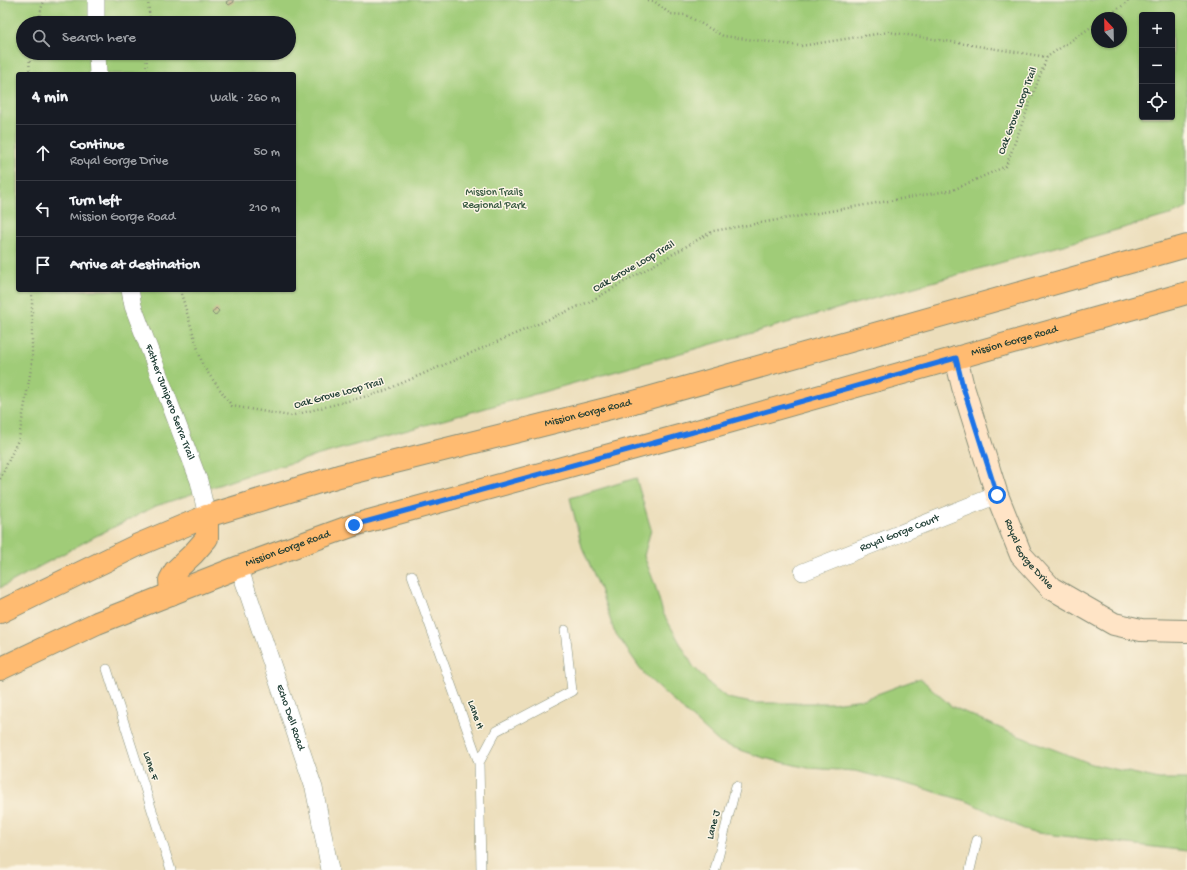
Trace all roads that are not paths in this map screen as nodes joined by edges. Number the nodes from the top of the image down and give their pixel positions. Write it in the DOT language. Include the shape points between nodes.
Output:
graph roads {
  1 [pos="96,0"];
  2 [pos="96,16"];
  3 [pos="97,60"];
  4 [pos="98,72"];
  5 [pos="1187,246"];
  6 [pos="130,292"];
  7 [pos="1187,292"];
  8 [pos="956,358"];
  9 [pos="997,495"];
  10 [pos="208,516"];
  11 [pos="239,567"];
  12 [pos="803,572"];
  13 [pos="412,575"];
  14 [pos="171,594"];
  15 [pos="0,612"];
  16 [pos="565,630"];
  17 [pos="1187,631"];
  18 [pos="0,669"];
  19 [pos="107,669"];
  20 [pos="479,763"];
  21 [pos="736,786"];
  22 [pos="977,840"];
  23 [pos="171,870"];
  24 [pos="330,870"];
  25 [pos="481,870"];
  26 [pos="715,870"];
  27 [pos="970,870"];
  1 -- 2 [label="street"];
  3 -- 4 [label="street"];
  5 -- 10 [label="main road, Mission Gorge Road" via="634,402 339,476"];
  6 -- 10 [label="street, Father Junipero Serra Trail" via="133,306 198,481"];
  7 -- 8 [label="main road, Mission Gorge Road"];
  8 -- 9 [label="street, Royal Gorge Drive"];
  8 -- 11 [label="main road, Mission Gorge Road" via="354,525"];
  9 -- 12 [label="street, Royal Gorge Court"];
  9 -- 17 [label="street, Royal Gorge Drive" via="1021,555 1051,588 1114,624 1142,630"];
  10 -- 14 [label="main road" via="207,538 175,571 170,580"];
  10 -- 15 [label="main road, Mission Gorge Road" via="138,545"];
  11 -- 14 [label="main road, Mission Gorge Road"];
  11 -- 24 [label="street, Echo Dell Road" via="314,788"];
  13 -- 20 [label="lane, Lane H"];
  14 -- 18 [label="main road, Mission Gorge Road" via="98,623"];
  16 -- 20 [label="lane" via="572,691 496,731"];
  19 -- 23 [label="lane, Lane F"];
  20 -- 25 [label="lane, Lane H"];
  21 -- 26 [label="lane, Lane J"];
  22 -- 27 [label="lane"];
}
